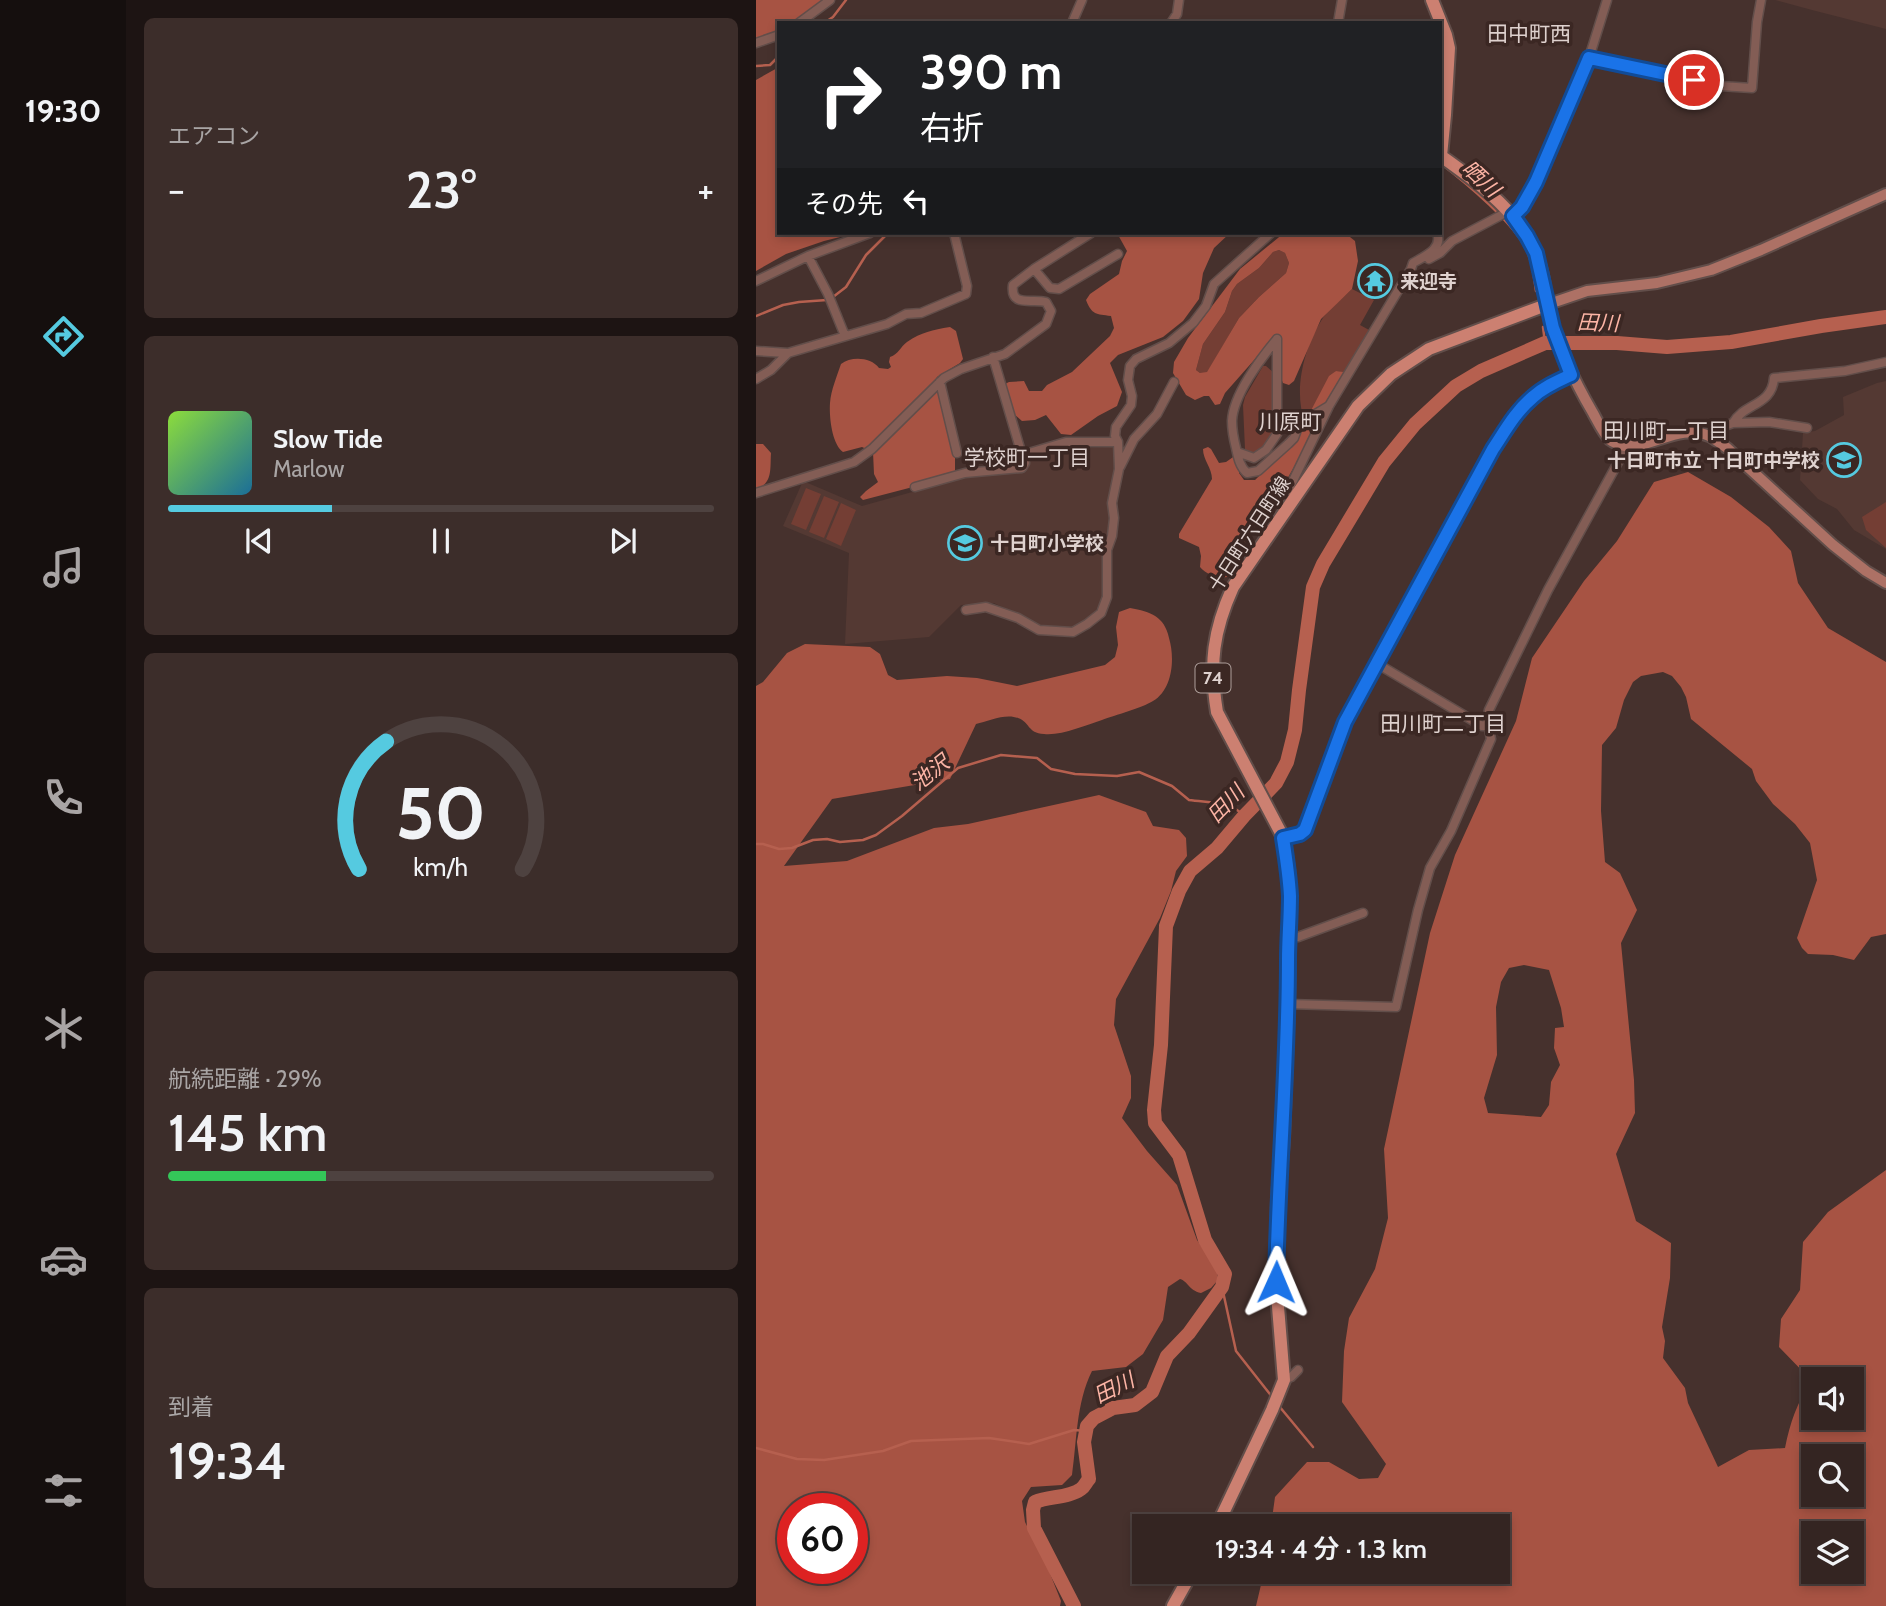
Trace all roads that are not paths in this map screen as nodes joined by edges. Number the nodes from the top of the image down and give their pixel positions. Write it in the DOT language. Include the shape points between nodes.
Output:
graph roads {
  1 [pos="830,0"];
  2 [pos="1082,0"];
  3 [pos="1179,0"];
  4 [pos="1342,0"];
  5 [pos="1432,0"];
  6 [pos="1607,0"];
  7 [pos="1761,0"];
  8 [pos="802,21"];
  9 [pos="1073,21"];
  10 [pos="1172,21"];
  11 [pos="1338,21"];
  12 [pos="1440,21"];
  13 [pos="1442,25"];
  14 [pos="777,36"];
  15 [pos="756,43"];
  16 [pos="1589,58"];
  17 [pos="1442,149"];
  18 [pos="1442,159"];
  19 [pos="1886,194"];
  20 [pos="1511,213"];
  21 [pos="865,235"];
  22 [pos="954,235"];
  23 [pos="1088,235"];
  24 [pos="1269,235"];
  25 [pos="1438,235"];
  26 [pos="1118,254"];
  27 [pos="808,256"];
  28 [pos="1034,268"];
  29 [pos="1411,270"];
  30 [pos="756,281"];
  31 [pos="1546,305"];
  32 [pos="845,337"];
  33 [pos="756,351"];
  34 [pos="788,352"];
  35 [pos="993,357"];
  36 [pos="1886,362"];
  37 [pos="1571,375"];
  38 [pos="756,379"];
  39 [pos="1174,382"];
  40 [pos="940,383"];
  41 [pos="1329,406"];
  42 [pos="1734,423"];
  43 [pos="1807,428"];
  44 [pos="1709,436"];
  45 [pos="1118,442"];
  46 [pos="1623,446"];
  47 [pos="1237,452"];
  48 [pos="957,453"];
  49 [pos="1022,455"];
  50 [pos="1119,469"];
  51 [pos="915,487"];
  52 [pos="756,493"];
  53 [pos="1295,496"];
  54 [pos="1886,583"];
  55 [pos="966,610"];
  56 [pos="1376,663"];
  57 [pos="1488,726"];
  58 [pos="1283,838"];
  59 [pos="1363,913"];
  60 [pos="1288,936"];
  61 [pos="1288,1004"];
  62 [pos="1298,1370"];
  63 [pos="1284,1380"];
  64 [pos="1222,1514"];
  65 [pos="1186,1584"];
  66 [pos="1174,1606"];
  1 -- 8 [label="street"];
  2 -- 9 [label="street"];
  3 -- 10 [label="street"];
  4 -- 11 [label="street"];
  5 -- 12 [label="main road"];
  6 -- 16 [label="street"];
  7 -- 16 [label="street" via="1752,88 1720,86"];
  13 -- 17 [label="main road" via="1449,48"];
  14 -- 15 [label="street"];
  16 -- 20 [label="street" via="1536,182 1522,207"];
  18 -- 20 [label="main road" via="1481,184"];
  19 -- 31 [label="main road" via="1711,270 1657,283 1587,291"];
  20 -- 29 [label="street" via="1452,241"];
  20 -- 31 [label="main road" via="1536,253"];
  21 -- 27 [label="street"];
  22 -- 32 [label="street" via="966,294"];
  23 -- 28 [label="street"];
  24 -- 45 [label="street" via="1214,284 1193,323 1129,366 1131,405 1116,427"];
  25 -- 29 [label="street" via="1433,251 1413,263"];
  26 -- 28 [label="street" via="1054,290"];
  27 -- 30 [label="street"];
  27 -- 32 [label="street"];
  28 -- 35 [label="street" via="1013,285 1012,293 1019,300 1046,302 1051,311 1046,324 1005,354"];
  29 -- 41 [label="street"];
  31 -- 37 [label="main road"];
  31 -- 53 [label="main road, 十日町六日町線 / 74" via="1429,349 1391,374 1358,406"];
  32 -- 34 [label="street"];
  33 -- 34 [label="street"];
  34 -- 38 [label="street"];
  35 -- 40 [label="street"];
  35 -- 49 [label="street"];
  36 -- 42 [label="street" via="1774,378 1773,388"];
  37 -- 46 [label="main road" via="1603,431"];
  37 -- 56 [label="street" via="1533,397 1500,438"];
  39 -- 50 [label="street"];
  40 -- 48 [label="street"];
  40 -- 52 [label="street" via="854,462"];
  41 -- 47 [label="street" via="1299,424 1294,438 1258,471 1242,469"];
  41 -- 53 [label="street" via="1289,489"];
  42 -- 43 [label="street"];
  42 -- 44 [label="street"];
  44 -- 46 [label="main road" via="1682,433"];
  44 -- 54 [label="main road" via="1833,545"];
  45 -- 49 [label="street" via="1066,442"];
  45 -- 50 [label="street"];
  46 -- 57 [label="street" via="1501,685 1489,710"];
  47 -- 47 [label="street" via="1232,420 1237,397 1277,339 1277,434 1255,458"];
  49 -- 51 [label="street" via="1023,468 965,473"];
  50 -- 55 [label="street" via="1107,550 1107,597 1101,612 1073,632 1039,630 986,607"];
  53 -- 58 [label="main road, 十日町六日町線 / 74" via="1233,587 1217,628 1213,666 1217,712"];
  56 -- 57 [label="street"];
  56 -- 58 [label="street" via="1345,722 1305,830"];
  57 -- 61 [label="street" via="1491,739 1487,751 1430,867 1396,1007"];
  58 -- 60 [label="main road, 十日町六日町線 / 74" via="1290,896"];
  59 -- 60 [label="street" via="1298,937"];
  60 -- 61 [label="main road, 十日町六日町線 / 74"];
  61 -- 63 [label="main road, 十日町六日町線 / 74" via="1276,1282"];
  62 -- 63 [label="street"];
  63 -- 64 [label="main road, 十日町六日町線 / 74"];
  65 -- 66 [label="main road"];
}
